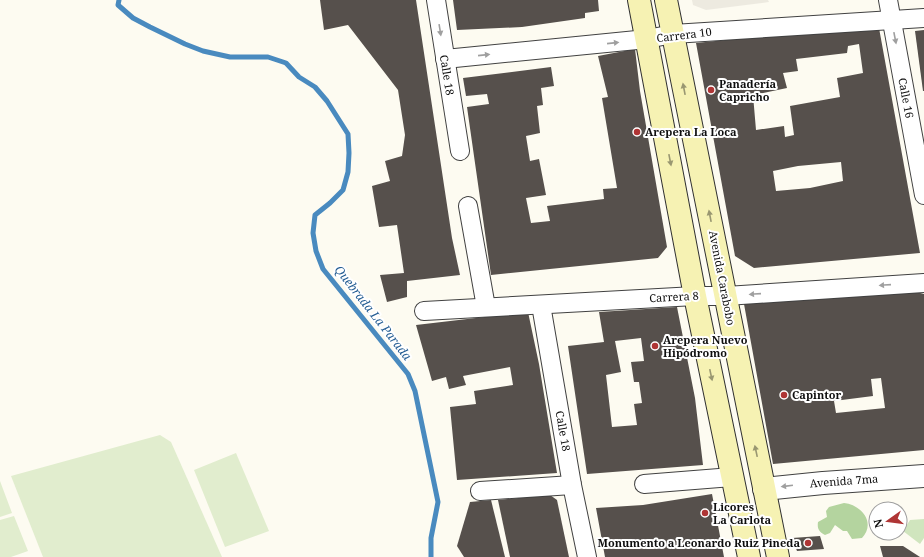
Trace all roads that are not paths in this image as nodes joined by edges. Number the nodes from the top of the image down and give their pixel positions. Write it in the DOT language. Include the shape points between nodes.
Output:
graph roads {
  1 [pos="436,0"];
  2 [pos="639,0"];
  3 [pos="666,0"];
  4 [pos="888,0"];
  5 [pos="924,18"];
  6 [pos="891,19"];
  7 [pos="673,34"];
  8 [pos="647,39"];
  9 [pos="445,59"];
  10 [pos="460,151"];
  11 [pos="924,195"];
  12 [pos="468,206"];
  13 [pos="924,283"];
  14 [pos="695,296"];
  15 [pos="726,296"];
  16 [pos="541,305"];
  17 [pos="486,307"];
  18 [pos="424,311"];
  19 [pos="924,476"];
  20 [pos="732,477"];
  21 [pos="644,484"];
  22 [pos="572,485"];
  23 [pos="764,489"];
  24 [pos="480,491"];
  25 [pos="740,514"];
  26 [pos="587,557"];
  27 [pos="749,557"];
  28 [pos="778,557"];
  1 -- 9 [label="street, Calle 18, one-way"];
  2 -- 8 [label="main road"];
  3 -- 7 [label="main road, Avenida Carabobo"];
  4 -- 6 [label="street, Calle 16"];
  5 -- 6 [label="street, Carrera 10"];
  6 -- 7 [label="street, Carrera 10"];
  6 -- 11 [label="street, Calle 16, one-way"];
  7 -- 8 [label="street, Carrera 10"];
  15 -- 7 [label="main road, Avenida Carabobo, one-way"];
  9 -- 8 [label="street, Carrera 10, one-way"];
  8 -- 14 [label="main road, one-way"];
  9 -- 10 [label="street, Calle 18"];
  12 -- 17 [label="street"];
  13 -- 15 [label="street, Carrera 8, one-way"];
  14 -- 15 [label="street, Carrera 8"];
  14 -- 16 [label="street, Carrera 8"];
  14 -- 20 [label="main road, one-way"];
  23 -- 15 [label="main road, Avenida Carabobo, one-way"];
  16 -- 17 [label="street, Carrera 8"];
  16 -- 22 [label="street, Calle 18"];
  17 -- 18 [label="street, Carrera 8"];
  19 -- 23 [label="street, Avenida 7ma, one-way"];
  20 -- 21 [label="street"];
  20 -- 25 [label="main road"];
  22 -- 24 [label="street"];
  22 -- 26 [label="street, Calle 18"];
  23 -- 25 [label="main road"];
  23 -- 28 [label="main road, Avenida Carabobo"];
  25 -- 27 [label="main road"];
}
